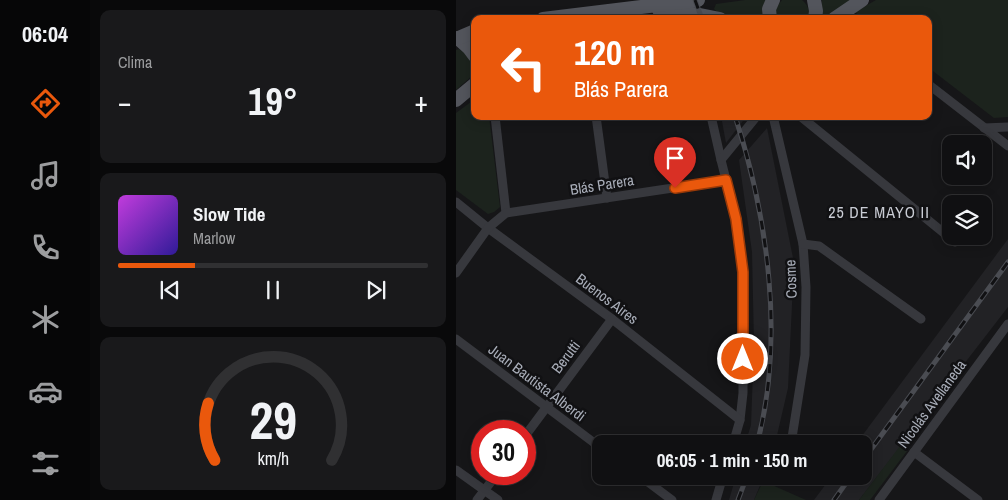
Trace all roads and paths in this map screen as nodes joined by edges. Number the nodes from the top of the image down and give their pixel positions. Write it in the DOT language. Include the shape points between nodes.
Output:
graph roads {
  1 [pos="698,0"];
  2 [pos="773,0"];
  3 [pos="814,0"];
  4 [pos="862,0"];
  5 [pos="576,15"];
  6 [pos="615,15"];
  7 [pos="700,15"];
  8 [pos="770,15"];
  9 [pos="815,15"];
  10 [pos="843,15"];
  11 [pos="471,33"];
  12 [pos="457,38"];
  13 [pos="471,50"];
  14 [pos="471,87"];
  15 [pos="932,87"];
  16 [pos="456,100"];
  17 [pos="494,120"];
  18 [pos="597,120"];
  19 [pos="713,120"];
  20 [pos="754,120"];
  21 [pos="774,120"];
  22 [pos="805,120"];
  23 [pos="1008,127"];
  24 [pos="984,128"];
  25 [pos="1008,146"];
  26 [pos="721,160"];
  27 [pos="726,180"];
  28 [pos="607,198"];
  29 [pos="456,202"];
  30 [pos="506,213"];
  31 [pos="488,228"];
  32 [pos="942,231"];
  33 [pos="803,244"];
  34 [pos="456,273"];
  35 [pos="612,319"];
  36 [pos="921,319"];
  37 [pos="1008,324"];
  38 [pos="456,339"];
  39 [pos="546,408"];
  40 [pos="740,420"];
  41 [pos="536,421"];
  42 [pos="736,435"];
  43 [pos="792,435"];
  44 [pos="592,441"];
  45 [pos="914,452"];
  46 [pos="456,470"];
  47 [pos="488,485"];
  48 [pos="652,485"];
  49 [pos="720,485"];
  50 [pos="484,490"];
  51 [pos="477,500"];
  52 [pos="498,500"];
  53 [pos="672,500"];
  54 [pos="716,500"];
  55 [pos="879,500"];
  56 [pos="978,500"];
  1 -- 5 [label="main road"];
  2 -- 8 [label="main road"];
  3 -- 9 [label="main road"];
  4 -- 10 [label="main road"];
  6 -- 7 [label="main road" via="658,10"];
  11 -- 12 [label="main road"];
  12 -- 13 [label="main road"];
  14 -- 16 [label="main road"];
  15 -- 24 [label="street"];
  17 -- 30 [label="street"];
  18 -- 28 [label="street"];
  19 -- 26 [label="street"];
  20 -- 26 [label="street"];
  21 -- 33 [label="street, Cosme"];
  22 -- 32 [label="street"];
  23 -- 24 [label="street"];
  24 -- 25 [label="street"];
  26 -- 27 [label="street"];
  27 -- 28 [label="street, Blás Parera"];
  27 -- 40 [label="street" via="736,219 743,272"];
  28 -- 30 [label="street, Blás Parera"];
  29 -- 31 [label="street, Buenos Aires"];
  30 -- 31 [label="street"];
  31 -- 34 [label="street"];
  31 -- 35 [label="street, Buenos Aires"];
  33 -- 36 [label="street" via="818,246"];
  33 -- 43 [label="street, Cosme" via="806,287 804,354"];
  35 -- 39 [label="street, Berutti"];
  35 -- 40 [label="street, Buenos Aires"];
  37 -- 45 [label="street, Nicolás Avellaneda"];
  38 -- 39 [label="street, Juan Bautista Alberdi"];
  39 -- 41 [label="street, Berutti"];
  39 -- 44 [label="street, Juan Bautista Alberdi"];
  40 -- 42 [label="street"];
  45 -- 55 [label="street, Nicolás Avellaneda"];
  45 -- 56 [label="street"];
  46 -- 50 [label="street"];
  47 -- 50 [label="street"];
  48 -- 53 [label="street"];
  49 -- 54 [label="street"];
  50 -- 51 [label="street"];
  50 -- 52 [label="street"];
}
